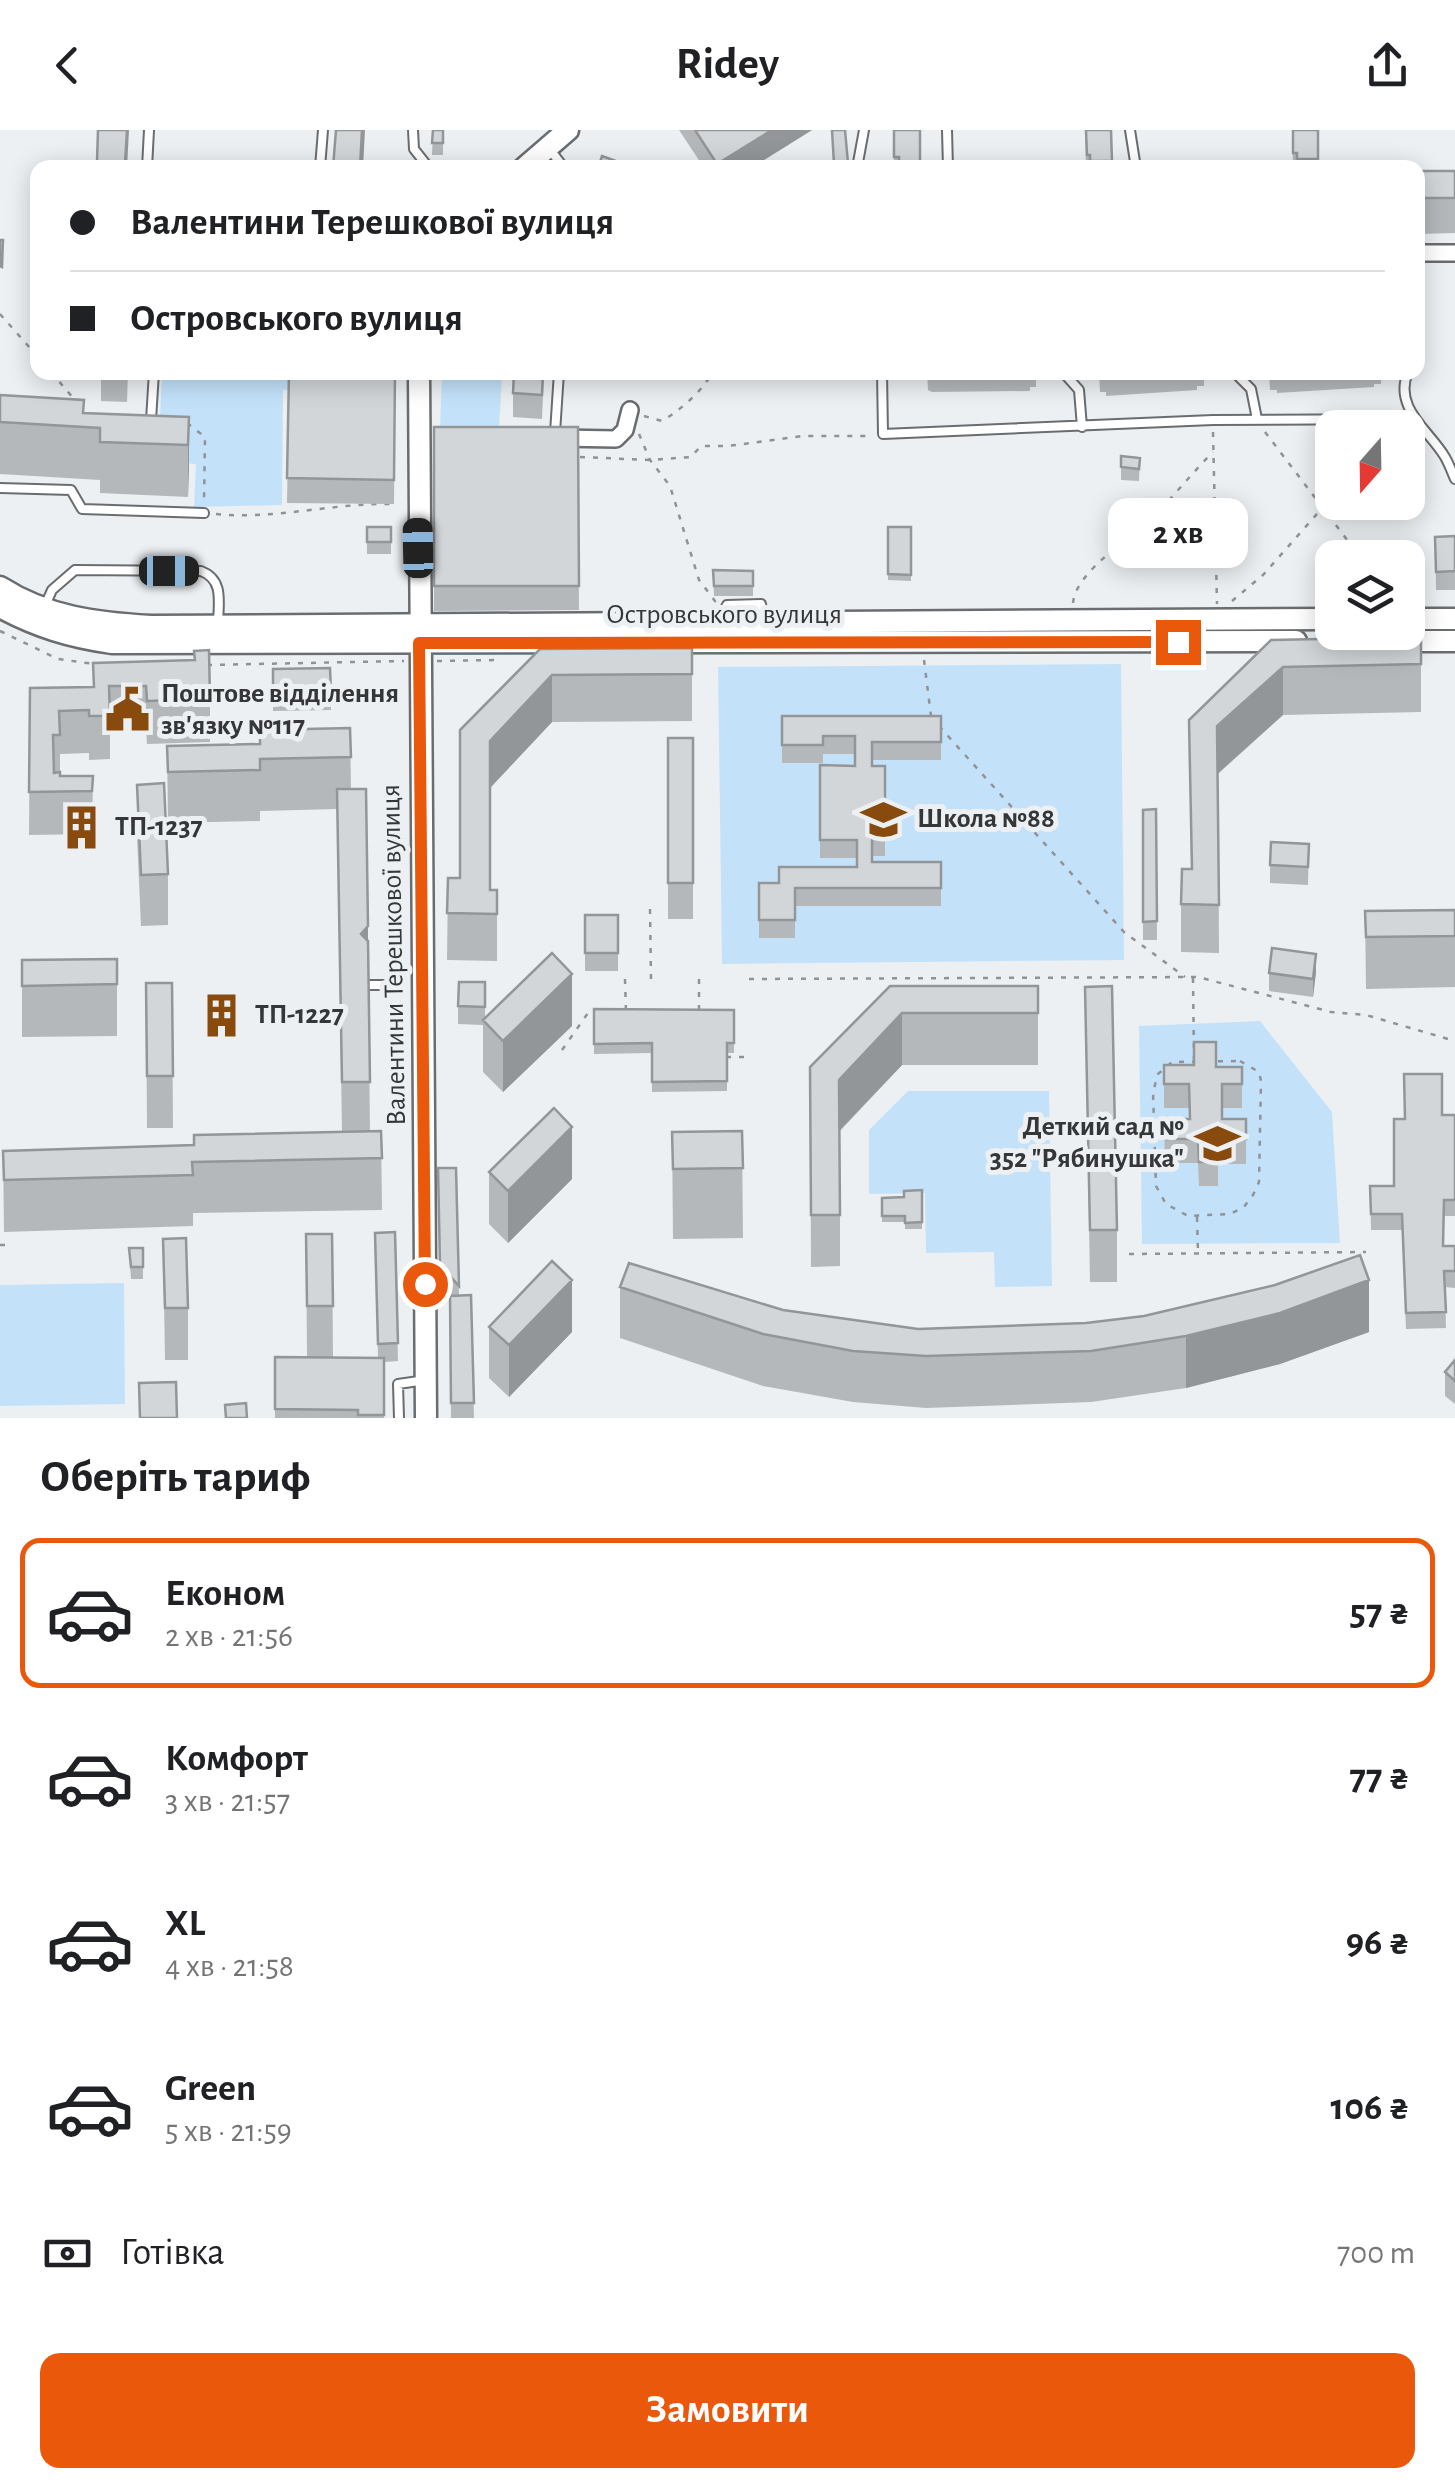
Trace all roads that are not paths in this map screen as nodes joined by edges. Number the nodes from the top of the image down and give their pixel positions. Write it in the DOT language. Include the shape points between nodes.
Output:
graph roads {
  1 [pos="149,130"];
  2 [pos="322,130"];
  3 [pos="413,130"];
  4 [pos="567,130"];
  5 [pos="864,130"];
  6 [pos="947,130"];
  7 [pos="1130,130"];
  8 [pos="548,148"];
  9 [pos="147,160"];
  10 [pos="320,160"];
  11 [pos="423,160"];
  12 [pos="534,160"];
  13 [pos="558,160"];
  14 [pos="858,160"];
  15 [pos="948,160"];
  16 [pos="1135,160"];
  17 [pos="1425,253"];
  18 [pos="1455,253"];
  19 [pos="154,380"];
  20 [pos="419,380"];
  21 [pos="558,380"];
  22 [pos="882,380"];
  23 [pos="1070,380"];
  24 [pos="1242,380"];
  25 [pos="1400,380"];
  26 [pos="1405,380"];
  27 [pos="1403,384"];
  28 [pos="630,410"];
  29 [pos="1410,410"];
  30 [pos="152,420"];
  31 [pos="1256,420"];
  32 [pos="1315,420"];
  33 [pos="1082,428"];
  34 [pos="1425,431"];
  35 [pos="535,437"];
  36 [pos="555,438"];
  37 [pos="1455,479"];
  38 [pos="0,488"];
  39 [pos="204,513"];
  40 [pos="0,587"];
  41 [pos="0,608"];
  42 [pos="44,608"];
  43 [pos="1454,618"];
  44 [pos="1315,619"];
  45 [pos="1425,619"];
  46 [pos="218,626"];
  47 [pos="419,633"];
  48 [pos="1315,641"];
  49 [pos="1425,641"];
  50 [pos="1454,641"];
  51 [pos="368,985"];
  52 [pos="388,985"];
  53 [pos="426,1380"];
  54 [pos="399,1418"];
  55 [pos="426,1418"];
  1 -- 9 [label="lane"];
  2 -- 10 [label="lane"];
  3 -- 11 [label="lane"];
  4 -- 8 [label="street"];
  5 -- 14 [label="lane"];
  6 -- 15 [label="lane"];
  7 -- 16 [label="lane"];
  8 -- 12 [label="street"];
  8 -- 13 [label="lane"];
  17 -- 18 [label="street"];
  19 -- 30 [label="lane"];
  20 -- 47 [label="street, Валентини Терешкової вулиця" via="427,434"];
  21 -- 36 [label="lane"];
  22 -- 33 [label="lane" via="883,434"];
  23 -- 33 [label="lane" via="1079,390"];
  24 -- 31 [label="lane"];
  25 -- 27 [label="lane"];
  26 -- 27 [label="lane"];
  27 -- 29 [label="lane"];
  28 -- 36 [label="street" via="616,439"];
  31 -- 32 [label="lane"];
  31 -- 33 [label="lane"];
  34 -- 37 [label="lane"];
  35 -- 36 [label="lane"];
  38 -- 39 [label="lane" via="71,490 82,509"];
  40 -- 42 [label="street, Островського вулиця"];
  41 -- 47 [label="street, Островського вулиця" via="72,638 112,643"];
  42 -- 46 [label="street, Островського вулиця" via="96,623"];
  42 -- 46 [label="lane" via="52,590 75,570 201,571 218,584"];
  43 -- 45 [label="street"];
  43 -- 50 [label="lane"];
  44 -- 47 [label="street, Островського вулиця" via="766,622"];
  46 -- 47 [label="street, Островського вулиця"];
  47 -- 48 [label="street, Островського вулиця"];
  47 -- 53 [label="street, Валентини Терешкової вулиця"];
  49 -- 50 [label="street"];
  51 -- 52 [label="lane"];
  53 -- 54 [label="lane" via="398,1384"];
  53 -- 55 [label="street, Валентини Терешкової вулиця"];
}
